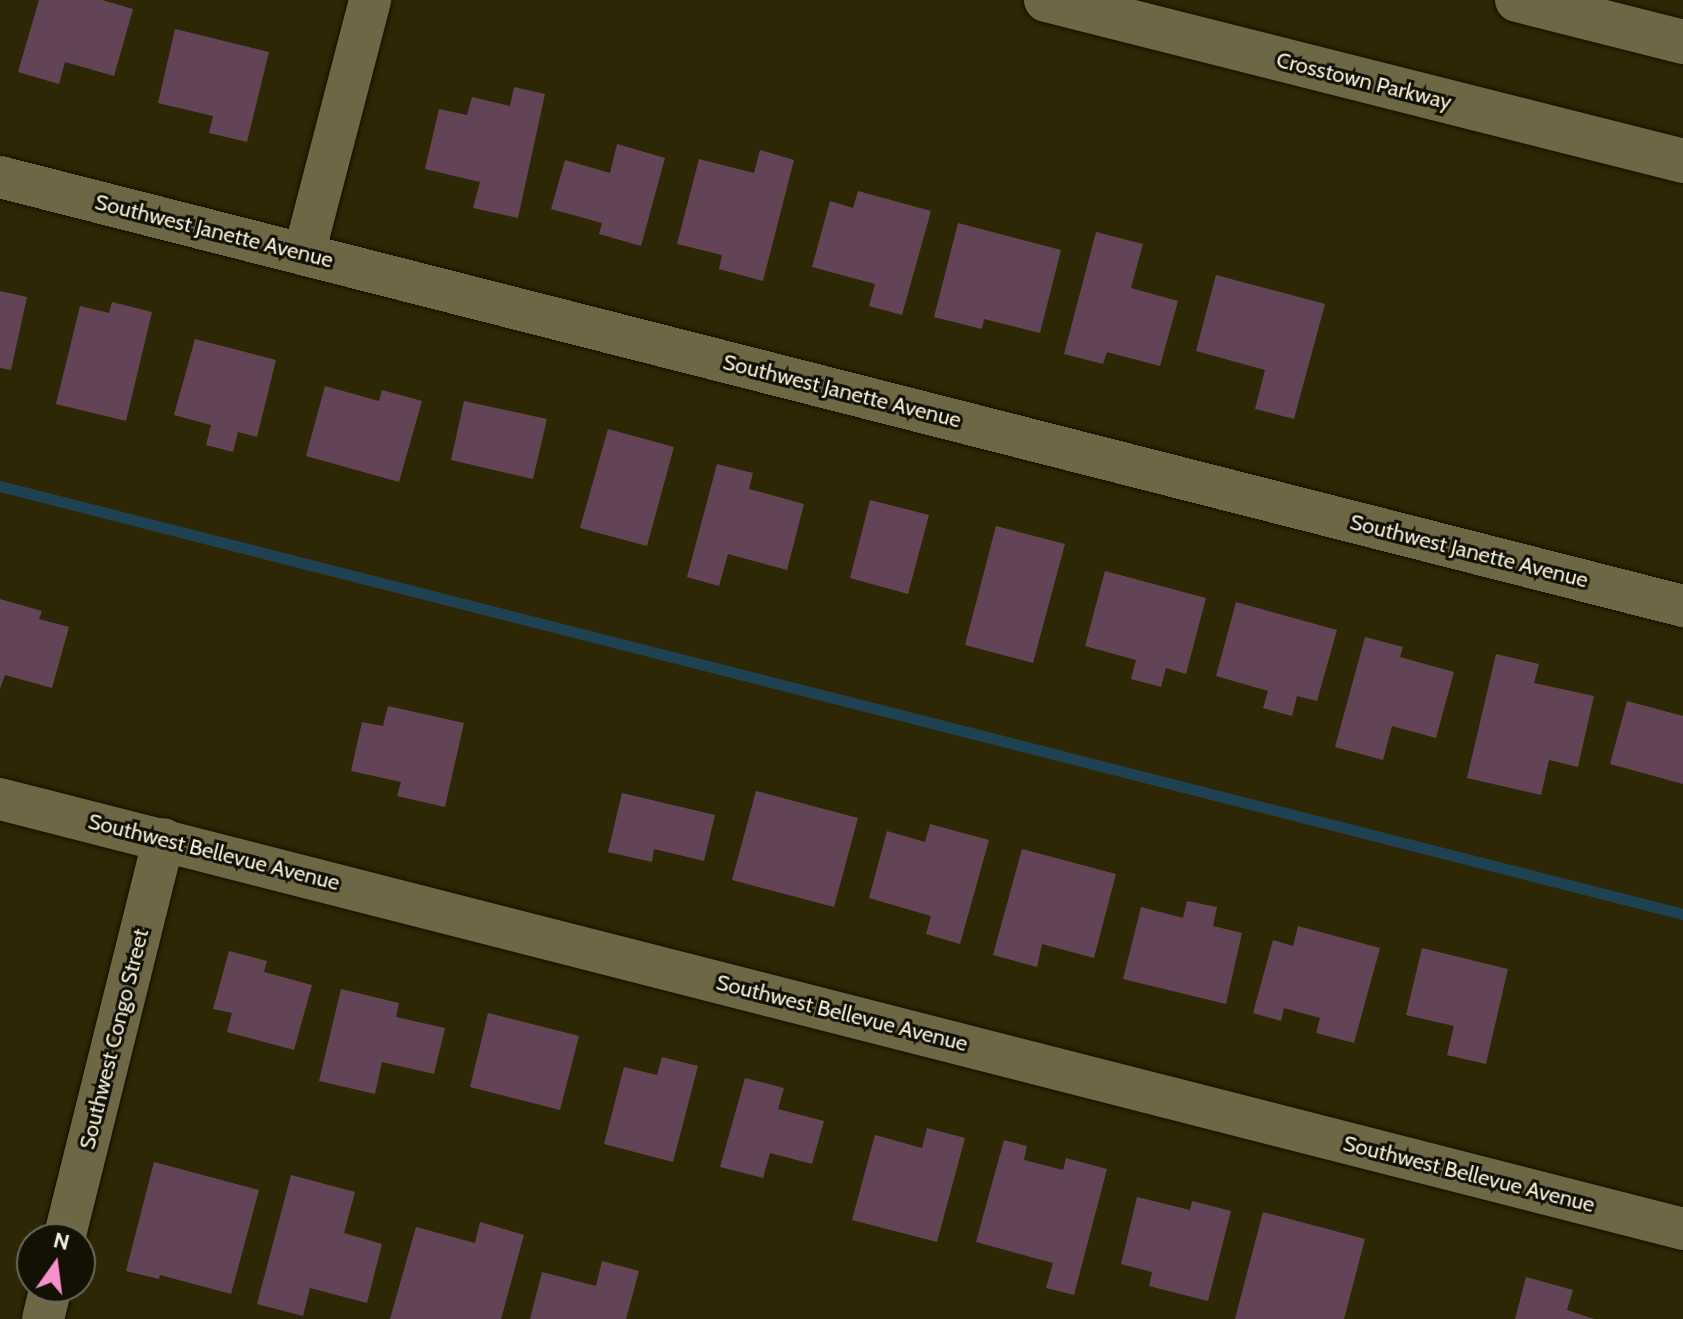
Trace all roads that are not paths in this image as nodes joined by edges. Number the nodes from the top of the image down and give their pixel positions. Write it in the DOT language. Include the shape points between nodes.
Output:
graph roads {
  1 [pos="370,0"];
  2 [pos="1046,0"];
  3 [pos="1517,0"];
  4 [pos="1683,42"];
  5 [pos="1683,161"];
  6 [pos="0,177"];
  7 [pos="304,254"];
  8 [pos="1683,606"];
  9 [pos="0,799"];
  10 [pos="164,839"];
  11 [pos="68,1223"];
  12 [pos="1683,1229"];
  1 -- 7 [label="street"];
  2 -- 5 [label="main road, Crosstown Parkway"];
  3 -- 4 [label="main road"];
  6 -- 7 [label="street, Southwest Janette Avenue"];
  7 -- 8 [label="street, Southwest Janette Avenue"];
  9 -- 10 [label="street, Southwest Bellevue Avenue"];
  10 -- 11 [label="street, Southwest Congo Street"];
  10 -- 12 [label="street, Southwest Bellevue Avenue"];
}
